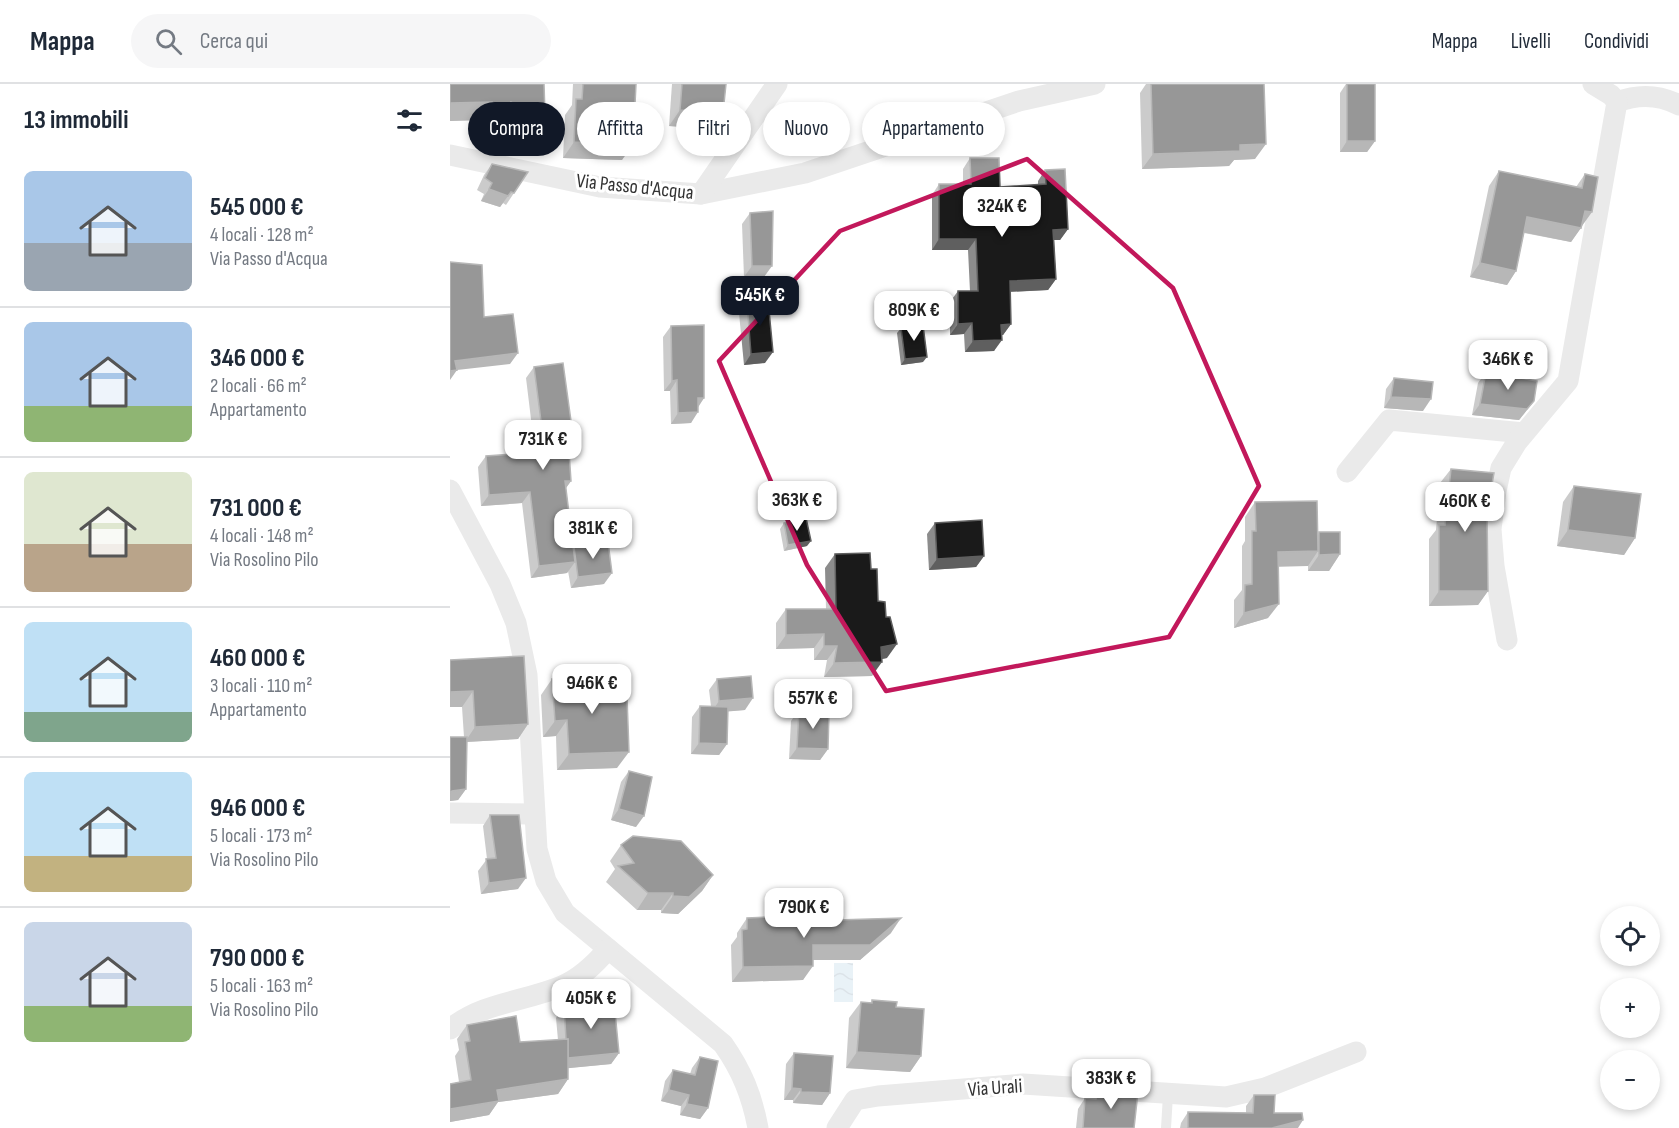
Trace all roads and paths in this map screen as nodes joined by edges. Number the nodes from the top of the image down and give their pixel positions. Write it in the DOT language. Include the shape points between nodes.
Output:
graph roads {
  1 [pos="777,84"];
  2 [pos="1095,84"];
  3 [pos="1593,84"];
  4 [pos="1617,102"];
  5 [pos="1679,105"];
  6 [pos="450,155"];
  7 [pos="701,194"];
  8 [pos="1524,433"];
  9 [pos="1347,472"];
  10 [pos="450,490"];
  11 [pos="1507,640"];
  12 [pos="450,813"];
  13 [pos="534,814"];
  14 [pos="608,949"];
  15 [pos="450,1029"];
  16 [pos="1356,1052"];
  17 [pos="1168,1095"];
  18 [pos="758,1128"];
  19 [pos="837,1128"];
  20 [pos="1166,1128"];
  1 -- 7 [label="street"];
  2 -- 7 [label="street, Via Passo d'Acqua" via="1019,102 806,173"];
  3 -- 4 [label="street"];
  4 -- 5 [label="street" via="1648,96"];
  4 -- 8 [label="street" via="1568,381"];
  6 -- 7 [label="street, Via Passo d'Acqua" via="600,187"];
  8 -- 9 [label="street" via="1389,420"];
  8 -- 11 [label="street" via="1501,468 1491,529"];
  10 -- 13 [label="street" via="500,584 516,623 527,675"];
  12 -- 13 [label="street"];
  13 -- 14 [label="street" via="537,849 546,881 565,913"];
  14 -- 15 [label="street" via="591,968 562,986 491,1006"];
  14 -- 18 [label="street" via="723,1044 741,1071"];
  16 -- 17 [label="street, Via Urali" via="1265,1088 1226,1097"];
  17 -- 19 [label="street, Via Urali" via="1023,1084 878,1096 855,1100"];
  17 -- 20 [label="lane"];
}
